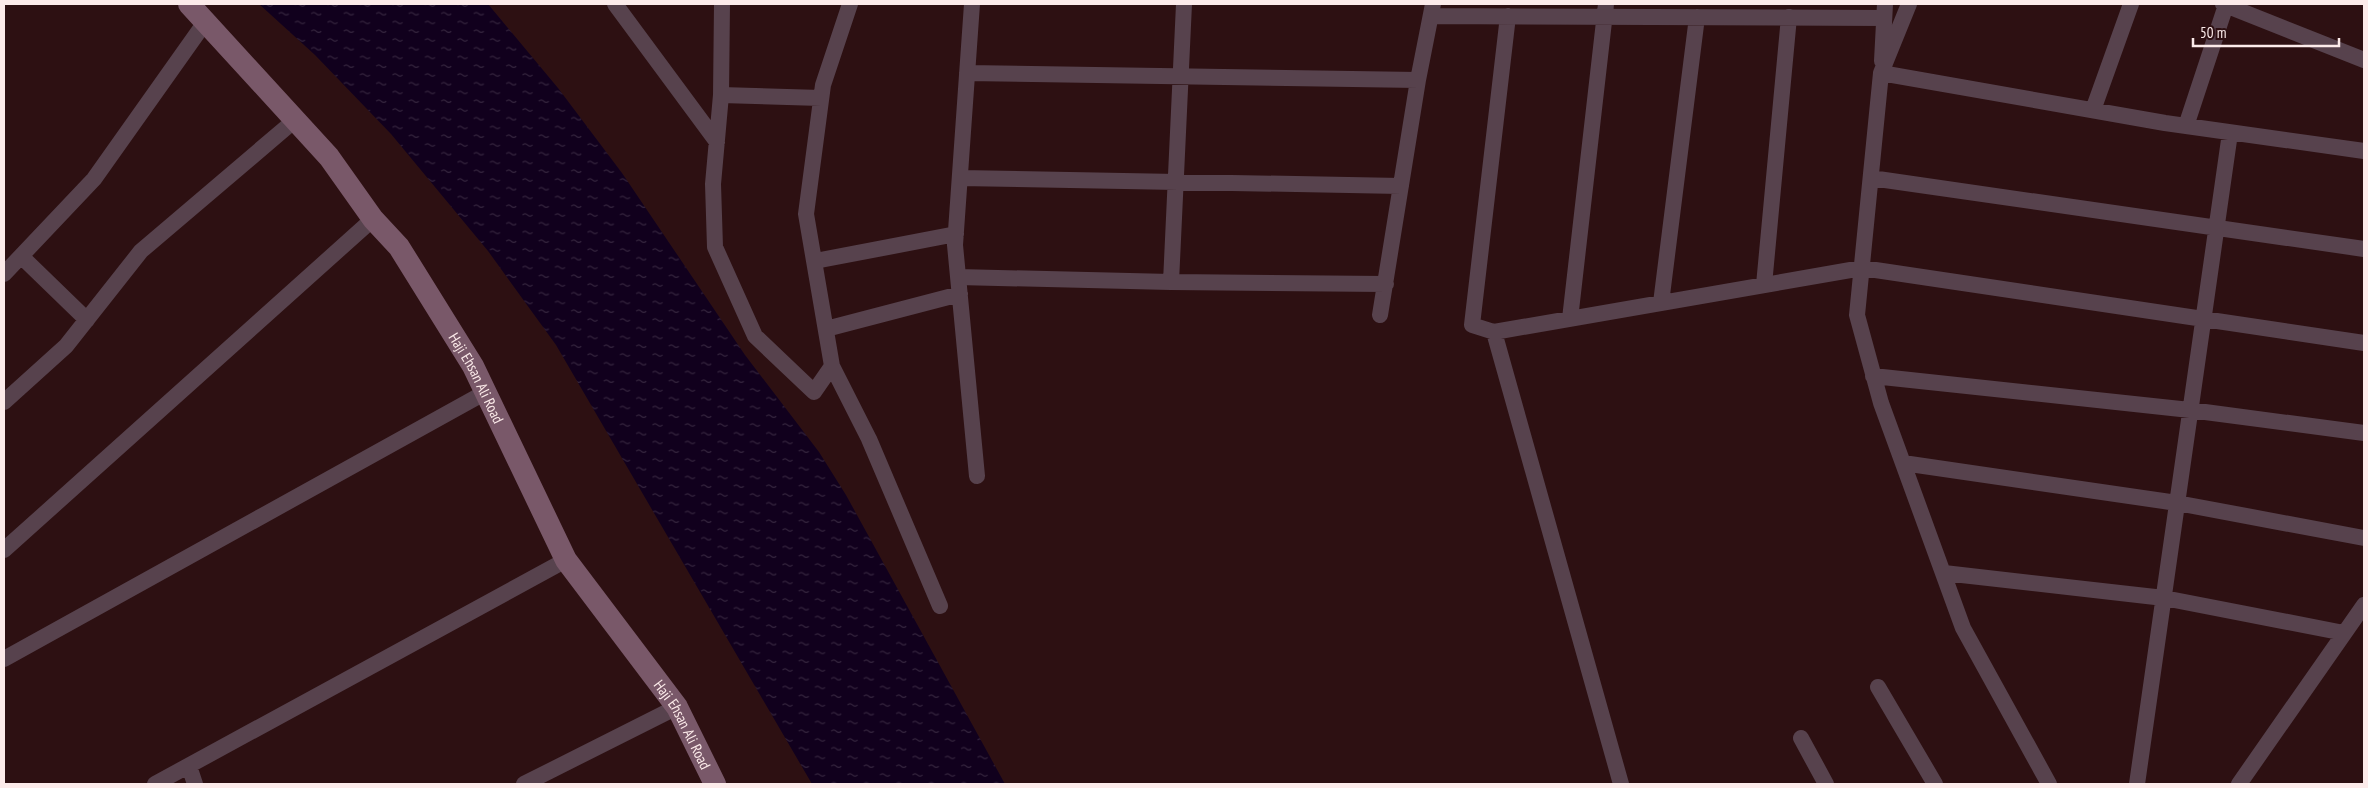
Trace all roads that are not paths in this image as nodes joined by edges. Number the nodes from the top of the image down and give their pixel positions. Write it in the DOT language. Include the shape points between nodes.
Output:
graph roads {
  1 [pos="189,4"];
  2 [pos="615,4"];
  3 [pos="722,4"];
  4 [pos="850,4"];
  5 [pos="972,4"];
  6 [pos="1184,4"];
  7 [pos="1909,4"];
  8 [pos="2131,4"];
  9 [pos="2224,4"];
  10 [pos="1432,10"];
  11 [pos="1525,10"];
  12 [pos="1606,10"];
  13 [pos="1678,10"];
  14 [pos="1751,11"];
  15 [pos="1827,11"];
  16 [pos="1884,11"];
  17 [pos="1508,16"];
  18 [pos="1697,17"];
  19 [pos="1789,17"];
  20 [pos="206,21"];
  21 [pos="2364,60"];
  22 [pos="967,73"];
  23 [pos="1881,73"];
  24 [pos="1182,76"];
  25 [pos="1418,80"];
  26 [pos="721,95"];
  27 [pos="821,98"];
  28 [pos="2093,110"];
  29 [pos="294,120"];
  30 [pos="2186,126"];
  31 [pos="2230,132"];
  32 [pos="717,142"];
  33 [pos="2364,151"];
  34 [pos="960,178"];
  35 [pos="1871,178"];
  36 [pos="1176,181"];
  37 [pos="1401,186"];
  38 [pos="373,219"];
  39 [pos="2216,228"];
  40 [pos="956,234"];
  41 [pos="2364,249"];
  42 [pos="21,256"];
  43 [pos="815,261"];
  44 [pos="1862,268"];
  45 [pos="4,274"];
  46 [pos="958,277"];
  47 [pos="1171,282"];
  48 [pos="1386,284"];
  49 [pos="1764,285"];
  50 [pos="960,294"];
  51 [pos="1661,303"];
  52 [pos="1380,315"];
  53 [pos="1570,319"];
  54 [pos="2203,319"];
  55 [pos="87,320"];
  56 [pos="826,330"];
  57 [pos="1494,332"];
  58 [pos="2364,342"];
  59 [pos="832,366"];
  60 [pos="1873,376"];
  61 [pos="486,392"];
  62 [pos="4,402"];
  63 [pos="2190,410"];
  64 [pos="2364,433"];
  65 [pos="1903,463"];
  66 [pos="977,476"];
  67 [pos="2177,502"];
  68 [pos="2364,538"];
  69 [pos="4,550"];
  70 [pos="566,560"];
  71 [pos="1944,573"];
  72 [pos="2164,598"];
  73 [pos="2364,605"];
  74 [pos="940,606"];
  75 [pos="2344,634"];
  76 [pos="4,659"];
  77 [pos="1878,687"];
  78 [pos="677,707"];
  79 [pos="1801,738"];
  80 [pos="188,766"];
  81 [pos="155,784"];
  82 [pos="195,784"];
  83 [pos="524,784"];
  84 [pos="715,784"];
  85 [pos="1621,784"];
  86 [pos="1826,784"];
  87 [pos="1935,784"];
  88 [pos="2049,784"];
  89 [pos="2137,784"];
  90 [pos="2239,784"];
  1 -- 20 [label="street, Haji Ehsan Ali Road"];
  2 -- 32 [label="street"];
  3 -- 26 [label="street"];
  4 -- 27 [label="street" via="822,85"];
  5 -- 22 [label="street"];
  6 -- 24 [label="street"];
  7 -- 23 [label="street"];
  8 -- 28 [label="street"];
  9 -- 21 [label="street"];
  9 -- 30 [label="street"];
  10 -- 17 [label="street"];
  10 -- 25 [label="street"];
  11 -- 12 [label="street"];
  11 -- 17 [label="street"];
  12 -- 13 [label="street"];
  12 -- 53 [label="street"];
  13 -- 18 [label="street"];
  14 -- 18 [label="street"];
  14 -- 19 [label="street"];
  15 -- 16 [label="street"];
  15 -- 19 [label="street"];
  16 -- 23 [label="street"];
  17 -- 57 [label="street" via="1472,325"];
  18 -- 51 [label="street"];
  19 -- 49 [label="street"];
  20 -- 29 [label="street, Haji Ehsan Ali Road"];
  20 -- 42 [label="street" via="94,179"];
  22 -- 24 [label="street"];
  22 -- 34 [label="street"];
  23 -- 28 [label="street"];
  23 -- 35 [label="street"];
  24 -- 25 [label="street"];
  24 -- 36 [label="street"];
  25 -- 37 [label="street"];
  26 -- 27 [label="street"];
  26 -- 32 [label="street"];
  27 -- 43 [label="street" via="806,214"];
  28 -- 30 [label="street"];
  29 -- 38 [label="street, Haji Ehsan Ali Road" via="329,157"];
  29 -- 55 [label="street" via="141,251"];
  30 -- 31 [label="street"];
  31 -- 33 [label="street"];
  31 -- 39 [label="street"];
  32 -- 59 [label="street" via="713,184 716,248 755,336 814,392"];
  34 -- 36 [label="street"];
  34 -- 40 [label="street"];
  35 -- 39 [label="street"];
  35 -- 44 [label="street"];
  36 -- 37 [label="street"];
  36 -- 47 [label="street"];
  37 -- 48 [label="street"];
  38 -- 61 [label="street, Haji Ehsan Ali Road" via="399,247"];
  38 -- 69 [label="street"];
  39 -- 41 [label="street"];
  39 -- 54 [label="street"];
  40 -- 43 [label="street"];
  40 -- 46 [label="street"];
  42 -- 45 [label="street"];
  42 -- 55 [label="street"];
  43 -- 56 [label="street"];
  44 -- 49 [label="street"];
  44 -- 54 [label="street"];
  44 -- 60 [label="street" via="1857,315"];
  46 -- 47 [label="street"];
  46 -- 50 [label="street"];
  47 -- 48 [label="street"];
  48 -- 52 [label="street"];
  49 -- 51 [label="street"];
  50 -- 56 [label="street"];
  50 -- 66 [label="street"];
  51 -- 53 [label="street"];
  53 -- 57 [label="street"];
  54 -- 58 [label="street"];
  54 -- 63 [label="street"];
  55 -- 62 [label="street" via="66,346"];
  56 -- 59 [label="street"];
  57 -- 85 [label="street"];
  59 -- 74 [label="street" via="869,439"];
  60 -- 63 [label="street"];
  60 -- 65 [label="street"];
  61 -- 70 [label="street, Haji Ehsan Ali Road"];
  61 -- 76 [label="street"];
  63 -- 64 [label="street"];
  63 -- 67 [label="street"];
  65 -- 67 [label="street"];
  65 -- 71 [label="street"];
  67 -- 68 [label="street"];
  67 -- 72 [label="street"];
  70 -- 78 [label="street, Haji Ehsan Ali Road"];
  70 -- 80 [label="street"];
  71 -- 72 [label="street"];
  71 -- 88 [label="street" via="1963,628"];
  72 -- 75 [label="street"];
  72 -- 89 [label="street"];
  73 -- 75 [label="street"];
  75 -- 90 [label="street"];
  77 -- 87 [label="street"];
  78 -- 83 [label="street"];
  78 -- 84 [label="street, Haji Ehsan Ali Road"];
  79 -- 86 [label="street"];
  80 -- 81 [label="street"];
  80 -- 82 [label="street"];
}
